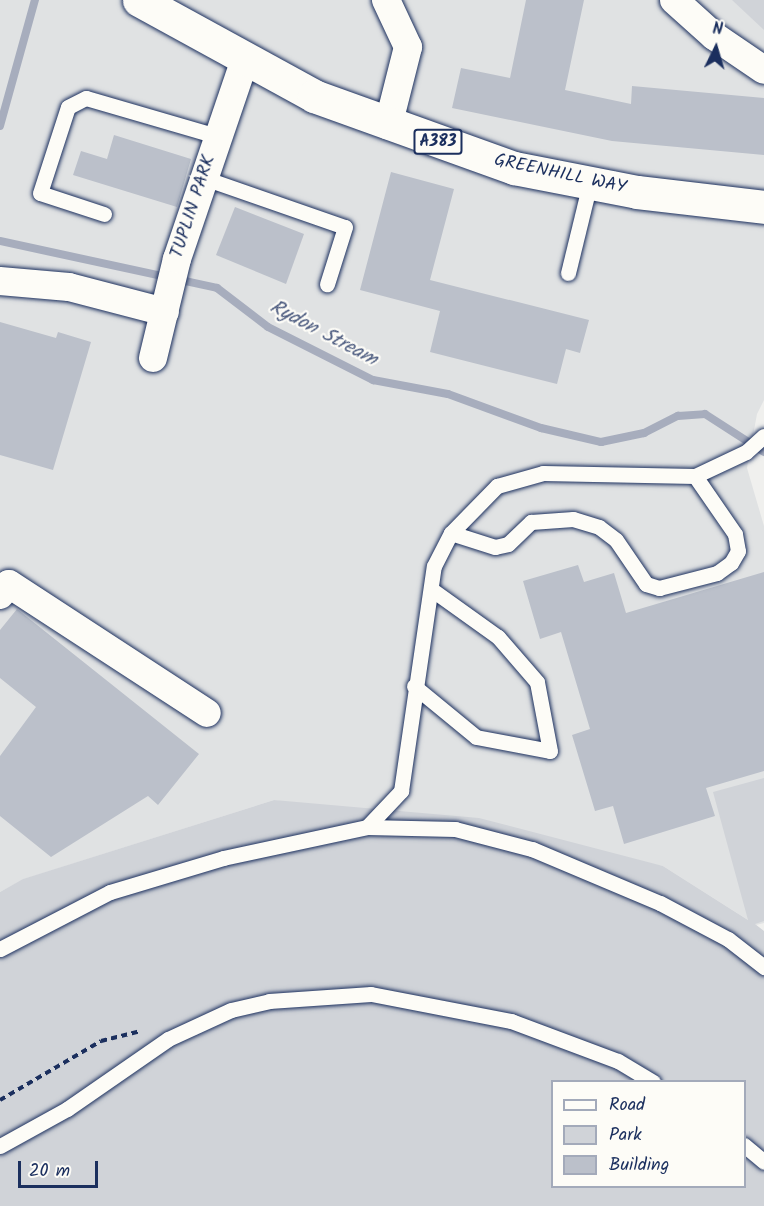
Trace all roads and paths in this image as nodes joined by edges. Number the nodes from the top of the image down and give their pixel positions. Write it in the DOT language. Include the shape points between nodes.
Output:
graph roads {
  1 [pos="139,0"];
  2 [pos="386,0"];
  3 [pos="674,0"];
  4 [pos="245,59"];
  5 [pos="764,70"];
  6 [pos="388,126"];
  7 [pos="217,136"];
  8 [pos="204,178"];
  9 [pos="590,183"];
  10 [pos="764,207"];
  11 [pos="104,214"];
  12 [pos="568,273"];
  13 [pos="0,280"];
  14 [pos="327,284"];
  15 [pos="165,312"];
  16 [pos="153,358"];
  17 [pos="764,437"];
  18 [pos="695,476"];
  19 [pos="451,533"];
  20 [pos="431,589"];
  21 [pos="0,594"];
  22 [pos="414,686"];
  23 [pos="207,713"];
  24 [pos="367,827"];
  25 [pos="0,949"];
  26 [pos="764,967"];
  27 [pos="145,1031"];
  28 [pos="650,1080"];
  29 [pos="0,1100"];
  30 [pos="0,1146"];
  31 [pos="746,1147"];
  32 [pos="764,1162"];
  1 -- 4 [label="main road, GREENHILL WAY / A383"];
  2 -- 6 [label="street" via="408,47"];
  3 -- 5 [label="street" via="714,36"];
  4 -- 6 [label="main road, GREENHILL WAY / A383" via="314,96"];
  4 -- 7 [label="street, TUPLIN PARK"];
  6 -- 9 [label="main road, GREENHILL WAY / A383" via="514,168"];
  7 -- 8 [label="street, TUPLIN PARK"];
  7 -- 11 [label="lane" via="86,98 68,107 40,193"];
  8 -- 14 [label="lane" via="345,227"];
  8 -- 15 [label="street, TUPLIN PARK" via="177,259"];
  9 -- 10 [label="main road, GREENHILL WAY / A383"];
  9 -- 12 [label="lane"];
  13 -- 15 [label="street" via="69,287"];
  15 -- 16 [label="street, TUPLIN PARK"];
  17 -- 18 [label="lane" via="746,452"];
  18 -- 19 [label="lane" via="605,478 543,473 497,486"];
  18 -- 19 [label="lane" via="735,534 738,551 731,563 717,573 659,588 646,584 616,540 599,527 573,519 531,522 508,544 495,547"];
  19 -- 20 [label="lane" via="434,567"];
  20 -- 22 [label="lane"];
  20 -- 22 [label="lane" via="498,638 537,682 550,751 476,737"];
  21 -- 23 [label="street" via="9,584"];
  22 -- 24 [label="lane" via="400,791"];
  24 -- 25 [label="lane" via="223,858 110,892"];
  24 -- 26 [label="lane" via="455,829 532,849 660,903 728,939"];
  27 -- 29 [label="path" via="101,1041"];
  28 -- 30 [label="lane" via="618,1060 511,1021 371,994 269,1001 231,1010 168,1039 67,1109"];
  31 -- 32 [label="lane"];
}
